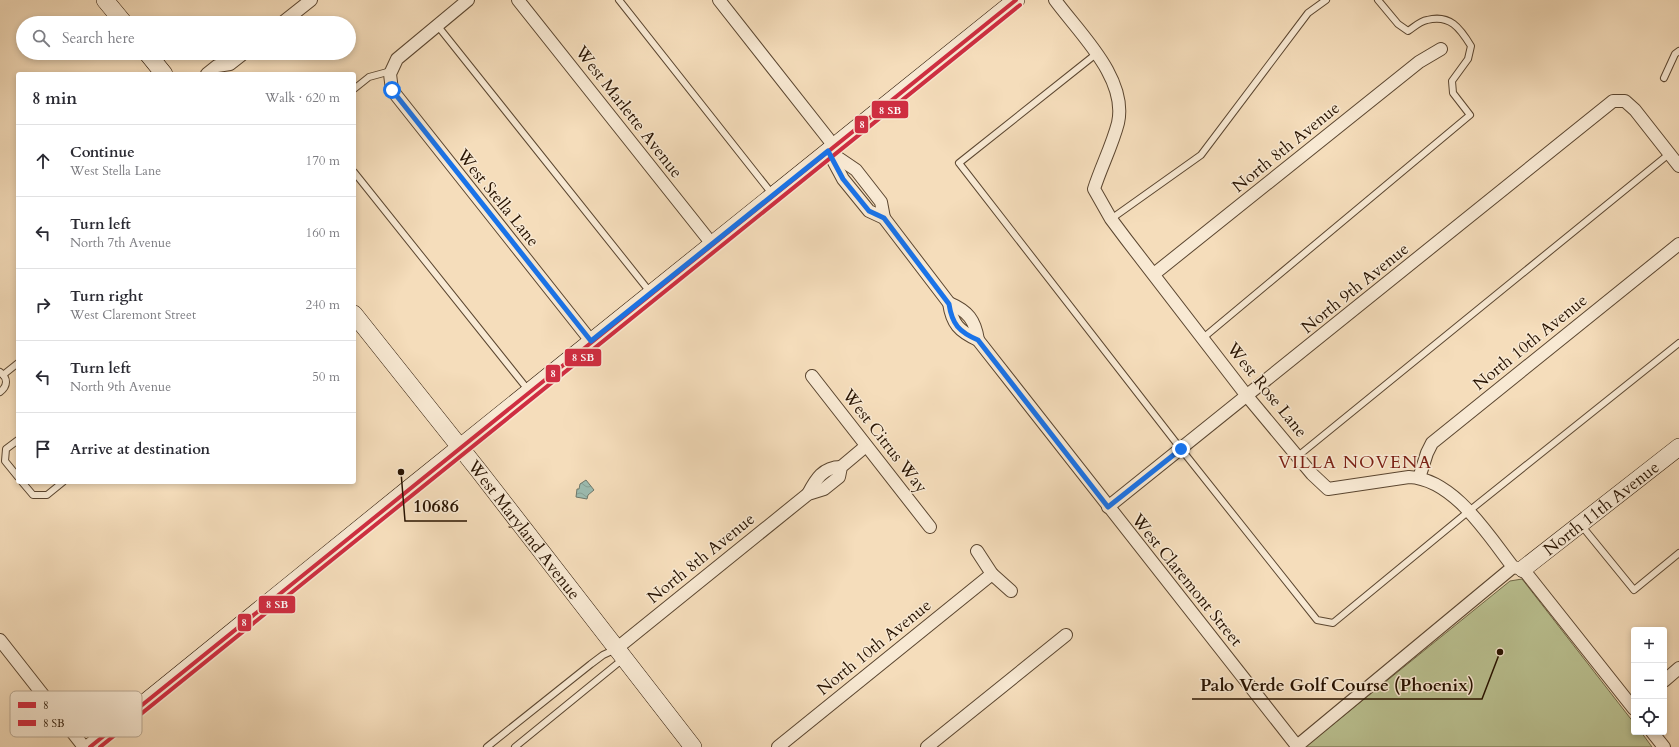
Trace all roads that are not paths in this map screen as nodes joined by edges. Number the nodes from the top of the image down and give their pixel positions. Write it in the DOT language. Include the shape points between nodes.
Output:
graph roads {
  1 [pos="105,0"];
  2 [pos="311,0"];
  3 [pos="468,0"];
  4 [pos="518,0"];
  5 [pos="619,0"];
  6 [pos="720,0"];
  7 [pos="1016,0"];
  8 [pos="1055,0"];
  9 [pos="1326,0"];
  10 [pos="1378,0"];
  11 [pos="118,16"];
  12 [pos="291,16"];
  13 [pos="437,25"];
  14 [pos="1441,49"];
  15 [pos="1679,51"];
  16 [pos="1096,54"];
  17 [pos="153,60"];
  18 [pos="237,60"];
  19 [pos="229,69"];
  20 [pos="391,71"];
  21 [pos="162,72"];
  22 [pos="210,72"];
  23 [pos="1664,78"];
  24 [pos="356,87"];
  25 [pos="831,149"];
  26 [pos="1669,154"];
  27 [pos="1679,166"];
  28 [pos="356,175"];
  29 [pos="874,194"];
  30 [pos="773,195"];
  31 [pos="862,203"];
  32 [pos="884,218"];
  33 [pos="1111,219"];
  34 [pos="712,244"];
  35 [pos="1679,244"];
  36 [pos="1154,274"];
  37 [pos="651,294"];
  38 [pos="356,317"];
  39 [pos="1203,338"];
  40 [pos="591,341"];
  41 [pos="1679,343"];
  42 [pos="16,364"];
  43 [pos="2,373"];
  44 [pos="812,376"];
  45 [pos="0,392"];
  46 [pos="529,392"];
  47 [pos="1248,396"];
  48 [pos="16,442"];
  49 [pos="866,446"];
  50 [pos="460,447"];
  51 [pos="1679,447"];
  52 [pos="1181,449"];
  53 [pos="1298,456"];
  54 [pos="16,475"];
  55 [pos="1419,478"];
  56 [pos="24,484"];
  57 [pos="61,484"];
  58 [pos="1108,507"];
  59 [pos="1468,511"];
  60 [pos="1581,525"];
  61 [pos="930,527"];
  62 [pos="977,551"];
  63 [pos="1679,553"];
  64 [pos="1518,568"];
  65 [pos="992,574"];
  66 [pos="1011,592"];
  67 [pos="1066,635"];
  68 [pos="0,640"];
  69 [pos="619,654"];
  70 [pos="1679,668"];
  71 [pos="1667,678"];
  72 [pos="40,691"];
  73 [pos="1631,704"];
  74 [pos="142,705"];
  75 [pos="1654,735"];
  76 [pos="76,737"];
  77 [pos="102,737"];
  78 [pos="1296,746"];
  79 [pos="84,747"];
  80 [pos="90,747"];
  81 [pos="487,747"];
  82 [pos="515,747"];
  83 [pos="693,747"];
  84 [pos="778,747"];
  85 [pos="927,747"];
  86 [pos="1664,747"];
  1 -- 11 [label="main road"];
  2 -- 12 [label="street"];
  3 -- 13 [label="street"];
  4 -- 34 [label="street, West Marlette Avenue"];
  5 -- 30 [label="lane"];
  6 -- 25 [label="street"];
  7 -- 25 [label="main road"];
  8 -- 16 [label="street, West Rose Lane"];
  9 -- 33 [label="lane" via="1308,14 1201,155"];
  10 -- 39 [label="lane" via="1398,24 1408,31 1426,20 1444,19 1460,28 1471,46 1468,59 1452,82 1453,93 1470,115"];
  13 -- 20 [label="street" via="398,57"];
  13 -- 37 [label="lane"];
  14 -- 36 [label="street, North 8th Avenue" via="1419,62"];
  15 -- 23 [label="lane" via="1675,54"];
  16 -- 33 [label="street, West Rose Lane" via="1113,81 1120,103 1111,147 1100,168 1094,189"];
  16 -- 52 [label="lane" via="959,163"];
  17 -- 21 [label="main road"];
  18 -- 19 [label="street"];
  19 -- 22 [label="street" via="217,66"];
  20 -- 24 [label="lane" via="369,77"];
  20 -- 40 [label="street, West Stella Lane" via="390,84 396,96"];
  25 -- 29 [label="street, West Claremont Street" via="856,170"];
  25 -- 30 [label="main road"];
  25 -- 31 [label="street, West Claremont Street" via="843,179"];
  26 -- 27 [label="street"];
  26 -- 47 [label="street, North 9th Avenue" via="1625,100 1613,101"];
  26 -- 53 [label="lane"];
  28 -- 46 [label="lane"];
  29 -- 31 [label="street"];
  29 -- 32 [label="street, West Claremont Street" via="881,202"];
  30 -- 34 [label="main road"];
  31 -- 32 [label="street, West Claremont Street" via="869,211"];
  32 -- 58 [label="street, West Claremont Street" via="949,304 951,317 964,334 978,340"];
  33 -- 36 [label="street, West Rose Lane"];
  34 -- 37 [label="main road"];
  35 -- 55 [label="street, North 10th Avenue" via="1432,443"];
  36 -- 39 [label="street, West Rose Lane"];
  37 -- 40 [label="main road"];
  38 -- 50 [label="main road, West Maryland Avenue"];
  39 -- 47 [label="street, West Rose Lane"];
  40 -- 46 [label="main road"];
  41 -- 59 [label="lane"];
  42 -- 43 [label="lane"];
  43 -- 45 [label="lane" via="6,383"];
  44 -- 49 [label="street, West Citrus Way"];
  46 -- 50 [label="main road"];
  47 -- 52 [label="street, North 9th Avenue"];
  47 -- 53 [label="street, West Rose Lane"];
  48 -- 54 [label="lane" via="6,449 5,461"];
  49 -- 61 [label="street, West Citrus Way"];
  49 -- 69 [label="street, North 8th Avenue" via="841,467 831,467 816,478 808,494"];
  50 -- 69 [label="main road, West Maryland Avenue"];
  50 -- 74 [label="main road"];
  51 -- 60 [label="main road, North 11th Avenue"];
  52 -- 58 [label="street, North 9th Avenue"];
  52 -- 59 [label="lane" via="1317,620 1333,622"];
  53 -- 55 [label="street, West Rose Lane" via="1328,489 1409,477"];
  55 -- 59 [label="street, West Rose Lane" via="1443,489"];
  56 -- 57 [label="lane" via="33,495 47,495"];
  58 -- 78 [label="street, West Claremont Street"];
  59 -- 64 [label="street, West Rose Lane"];
  60 -- 63 [label="lane" via="1634,590"];
  60 -- 64 [label="main road, North 11th Avenue"];
  62 -- 65 [label="street"];
  64 -- 73 [label="street, West Rose Lane"];
  64 -- 78 [label="street, North 11th Avenue"];
  65 -- 66 [label="street"];
  65 -- 84 [label="street, North 10th Avenue"];
  67 -- 85 [label="street"];
  68 -- 72 [label="street"];
  69 -- 81 [label="lane" via="603,655"];
  69 -- 82 [label="lane"];
  69 -- 83 [label="main road, West Maryland Avenue"];
  70 -- 71 [label="street"];
  75 -- 86 [label="street"];
  76 -- 79 [label="street"];
  77 -- 80 [label="main road"];
}
